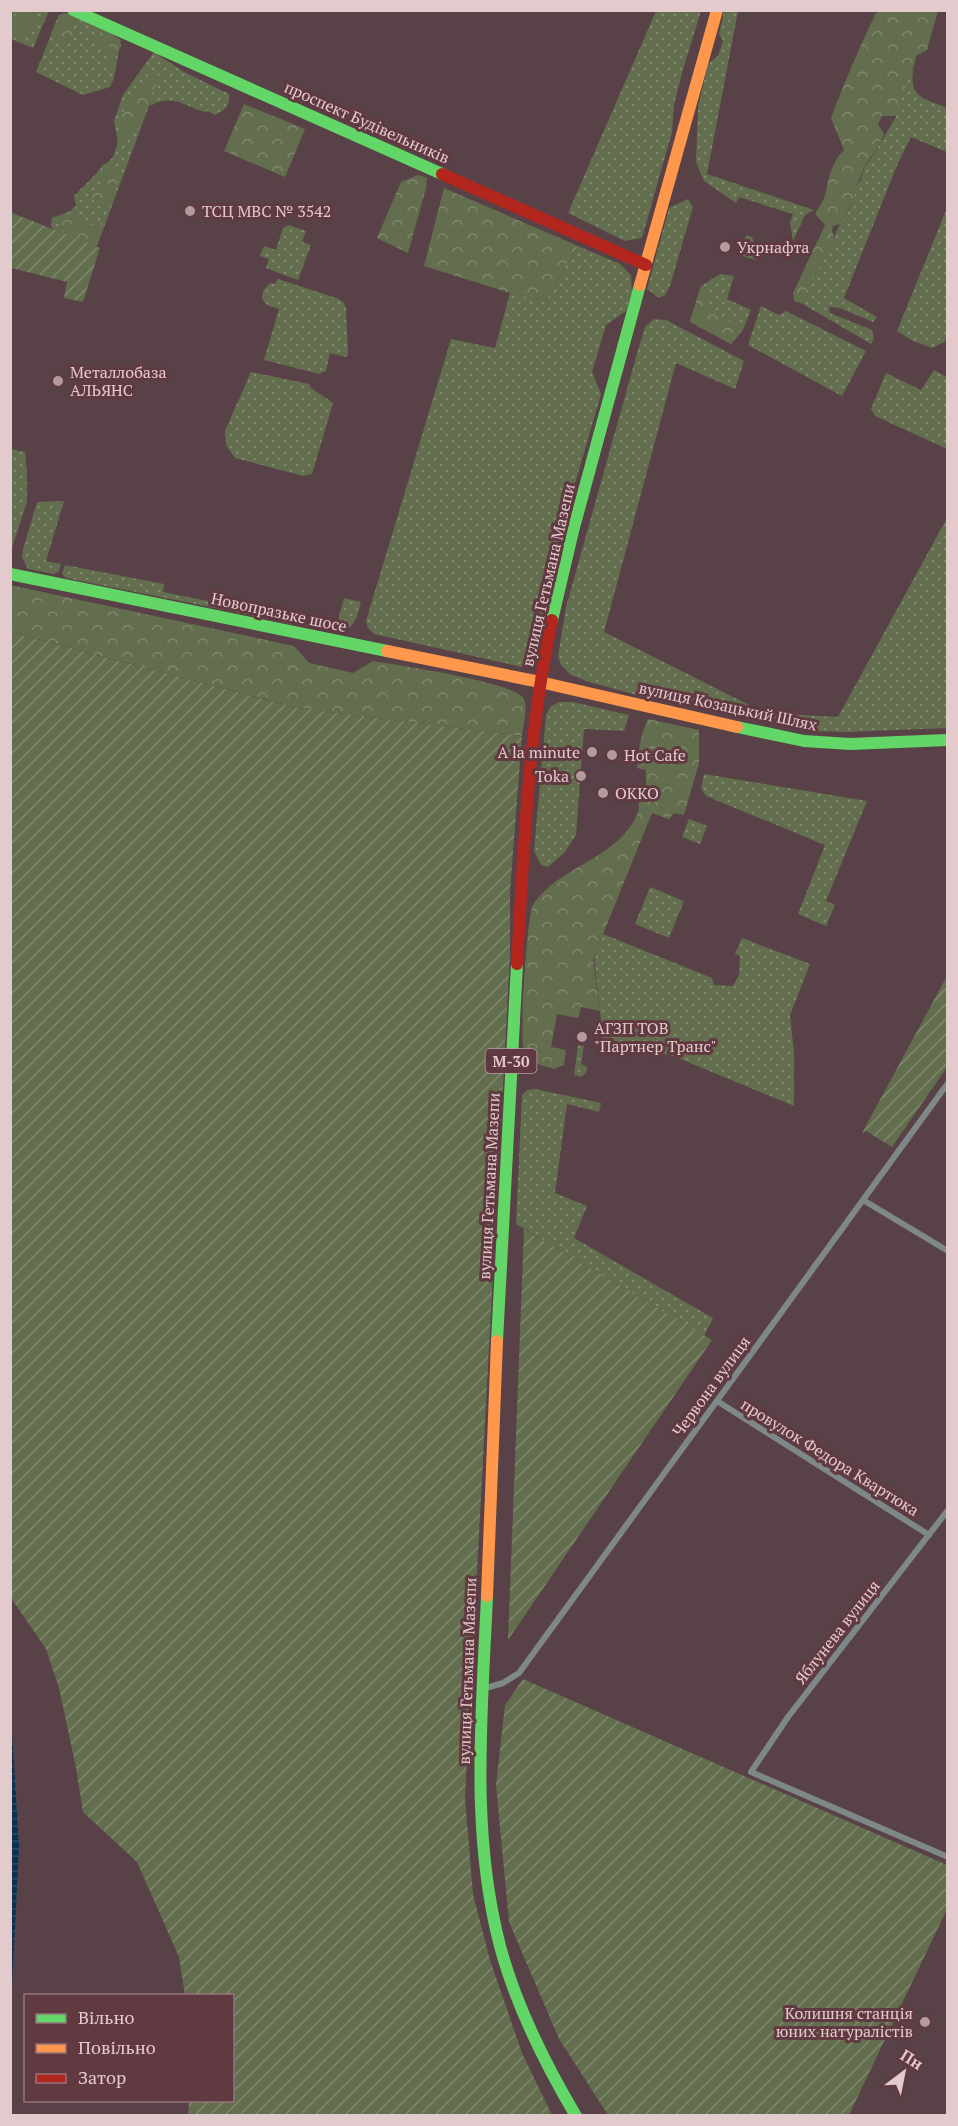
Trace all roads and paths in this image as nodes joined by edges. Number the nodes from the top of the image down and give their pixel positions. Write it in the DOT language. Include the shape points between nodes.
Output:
graph roads {
  1 [pos="73,10"];
  2 [pos="717,10"];
  3 [pos="646,265"];
  4 [pos="10,574"];
  5 [pos="540,682"];
  6 [pos="948,740"];
  7 [pos="948,1083"];
  8 [pos="863,1200"];
  9 [pos="948,1251"];
  10 [pos="717,1401"];
  11 [pos="948,1510"];
  12 [pos="929,1535"];
  13 [pos="483,1689"];
  14 [pos="948,1857"];
  15 [pos="576,2115"];
  1 -- 3 [label="main road, проспект Будівельників"];
  2 -- 3 [label="main road, вулиця Гетьмана Мазепи / М-30"];
  3 -- 5 [label="main road, вулиця Гетьмана Мазепи / М-30" via="564,569"];
  4 -- 5 [label="main road, Новопразьке шосе"];
  5 -- 6 [label="main road, вулиця Козацький Шлях" via="804,741 850,744"];
  5 -- 13 [label="main road, вулиця Гетьмана Мазепи / М-30" via="527,790 519,918"];
  7 -- 8 [label="street, Червона вулиця"];
  8 -- 9 [label="street"];
  8 -- 10 [label="street, Червона вулиця"];
  10 -- 12 [label="street, провулок Федора Квартюка"];
  10 -- 13 [label="street, Червона вулиця" via="519,1673"];
  11 -- 12 [label="street, Яблунева вулиця"];
  12 -- 14 [label="street, Яблунева вулиця" via="788,1717 751,1772"];
  13 -- 15 [label="main road, вулиця Гетьмана Мазепи / М-30" via="479,1748 481,1827 494,1925 524,2018 541,2057"];
}
